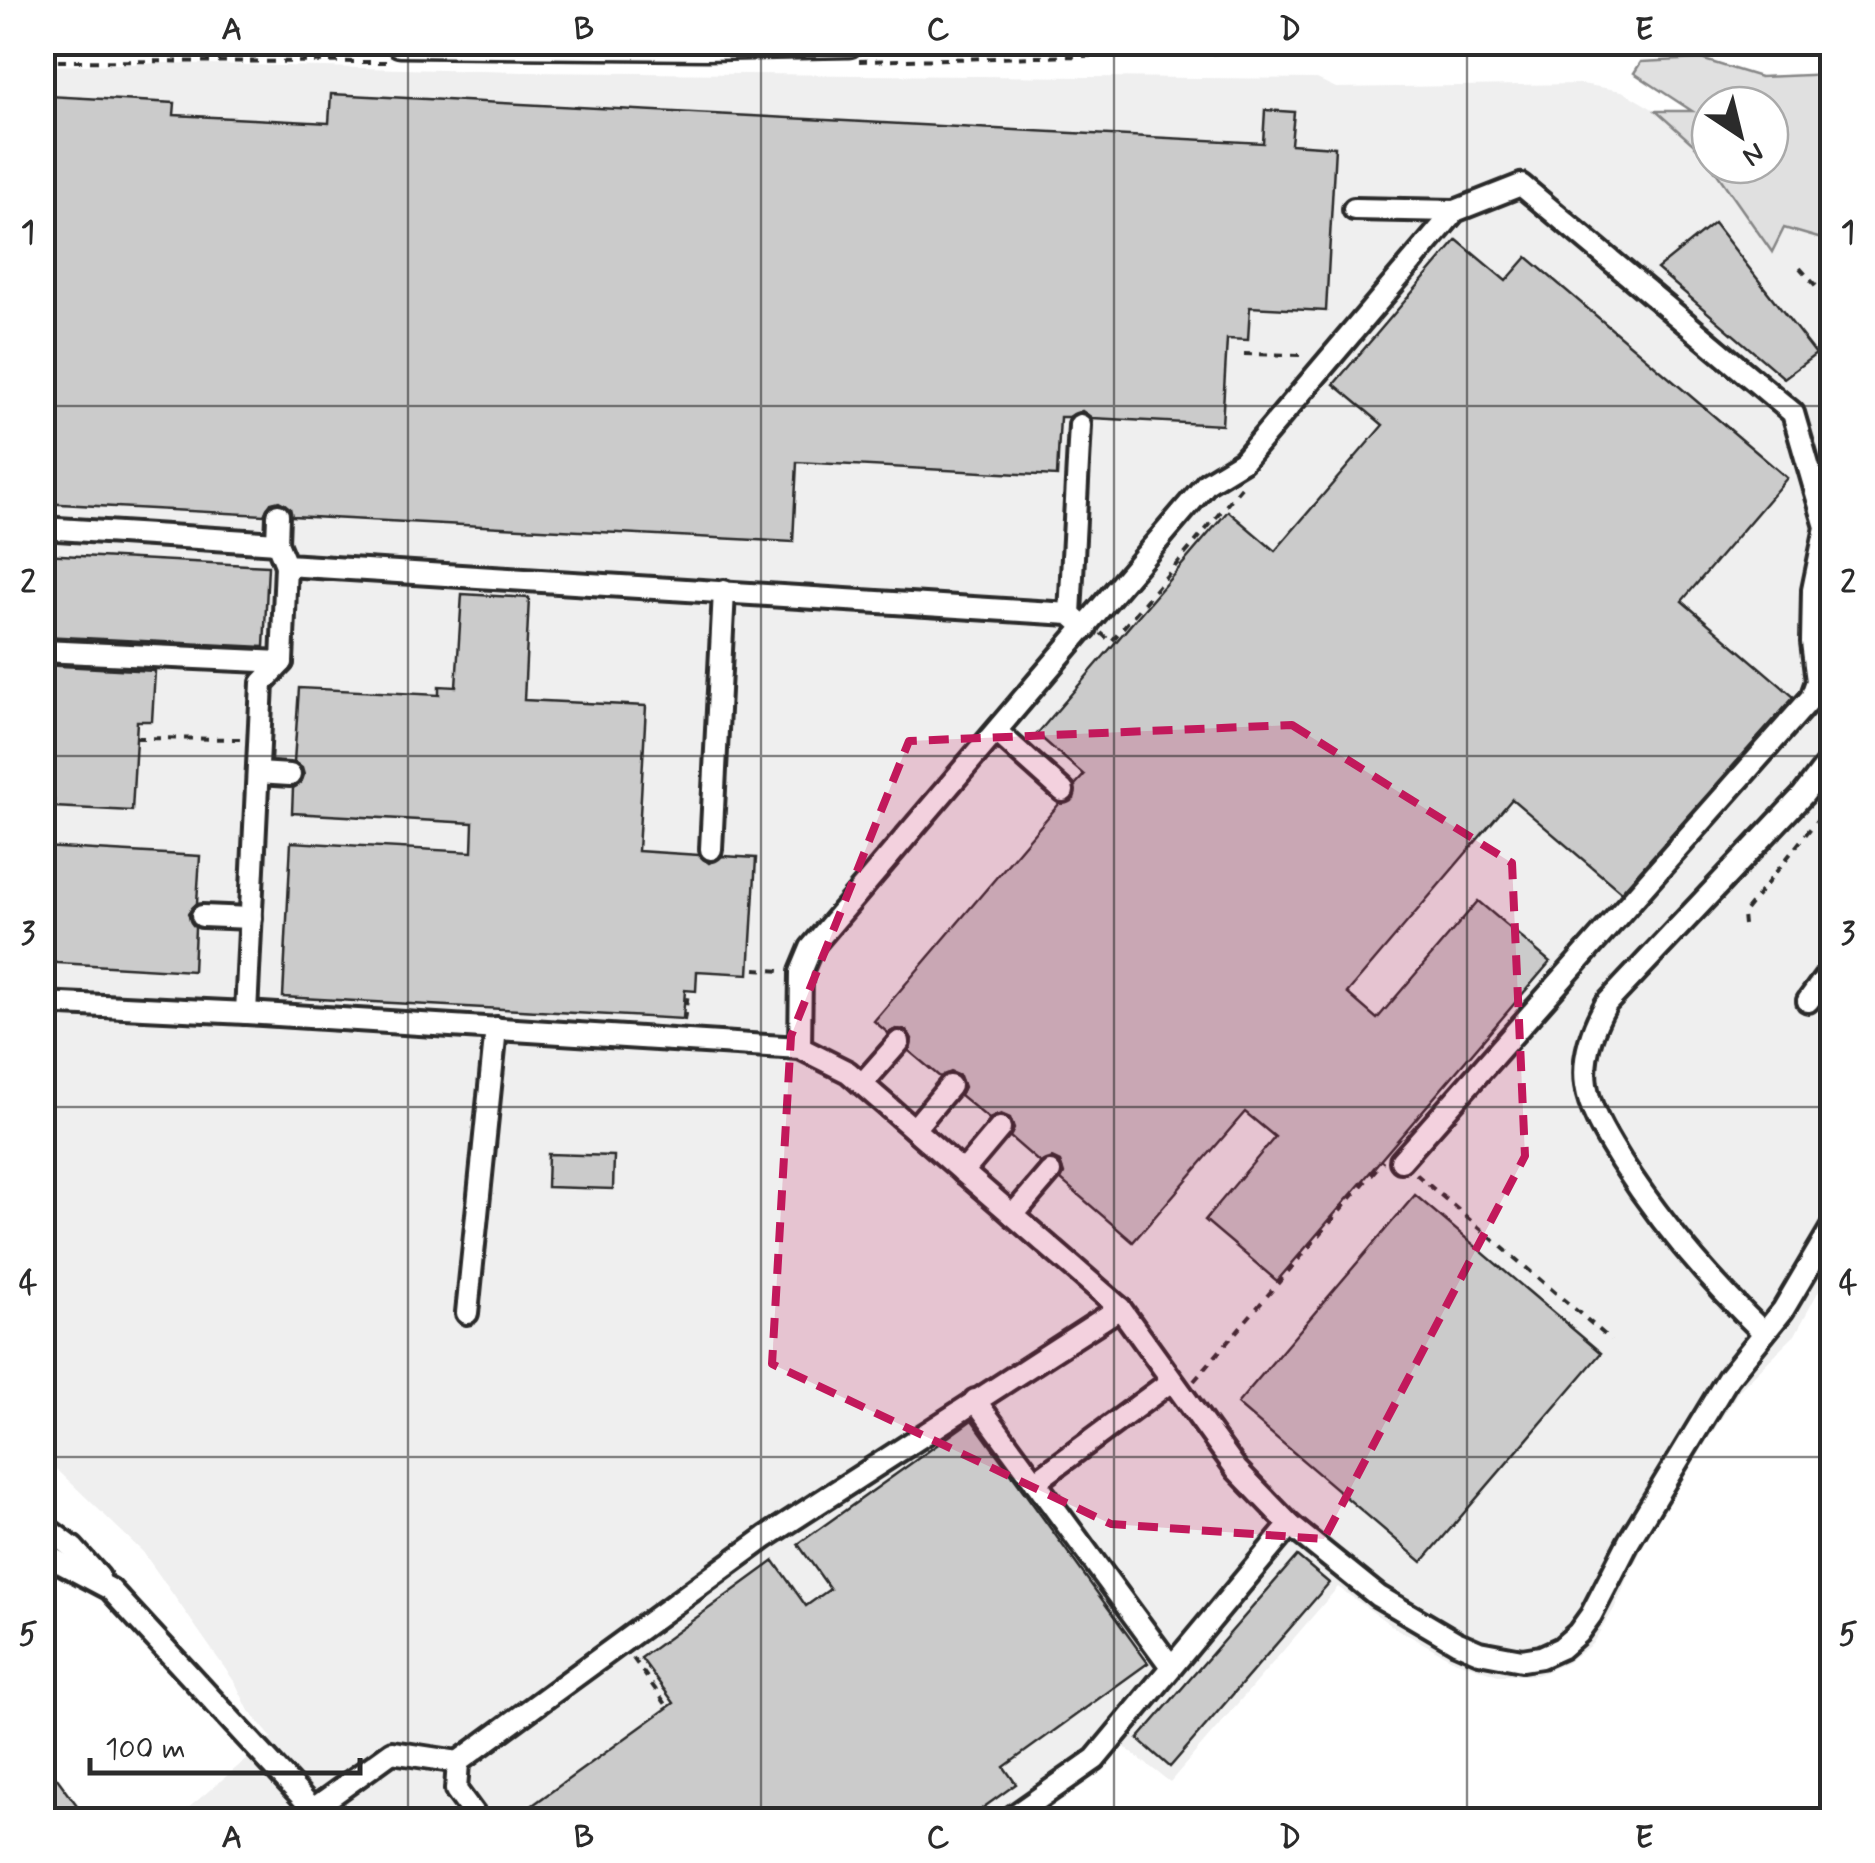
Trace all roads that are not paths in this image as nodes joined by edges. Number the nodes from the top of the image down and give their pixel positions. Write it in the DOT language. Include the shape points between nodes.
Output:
graph roads {
  1 [pos="399,52"];
  2 [pos="845,52"];
  3 [pos="1354,208"];
  4 [pos="1455,211"];
  5 [pos="1080,425"];
  6 [pos="278,515"];
  7 [pos="42,528"];
  8 [pos="276,542"];
  9 [pos="286,565"];
  10 [pos="724,591"];
  11 [pos="1078,621"];
  12 [pos="42,651"];
  13 [pos="282,662"];
  14 [pos="997,732"];
  15 [pos="1832,757"];
  16 [pos="258,773"];
  17 [pos="290,775"];
  18 [pos="1063,791"];
  19 [pos="710,849"];
  20 [pos="202,916"];
  21 [pos="250,918"];
  22 [pos="1832,968"];
  23 [pos="1808,1001"];
  24 [pos="42,1003"];
  25 [pos="246,1012"];
  26 [pos="496,1028"];
  27 [pos="898,1042"];
  28 [pos="800,1048"];
  29 [pos="862,1084"];
  30 [pos="950,1086"];
  31 [pos="1000,1128"];
  32 [pos="914,1129"];
  33 [pos="1401,1160"];
  34 [pos="964,1172"];
  35 [pos="1050,1172"];
  36 [pos="1013,1215"];
  37 [pos="1832,1226"];
  38 [pos="1120,1308"];
  39 [pos="467,1312"];
  40 [pos="1763,1332"];
  41 [pos="1174,1387"];
  42 [pos="975,1400"];
  43 [pos="1035,1482"];
  44 [pos="42,1525"];
  45 [pos="1290,1525"];
  46 [pos="42,1552"];
  47 [pos="110,1589"];
  48 [pos="1170,1666"];
  49 [pos="458,1762"];
  50 [pos="306,1815"];
  51 [pos="478,1820"];
  52 [pos="1008,1820"];
  1 -- 2 [label="main road" via="707,46"];
  3 -- 4 [label="lane"];
  4 -- 11 [label="lane" via="1244,461 1207,483"];
  4 -- 33 [label="lane" via="1521,185 1793,413 1826,528 1814,590 1817,681 1811,698"];
  5 -- 11 [label="lane"];
  6 -- 8 [label="lane"];
  7 -- 8 [label="lane"];
  8 -- 9 [label="lane"];
  9 -- 10 [label="lane"];
  9 -- 13 [label="lane"];
  10 -- 11 [label="lane"];
  10 -- 19 [label="lane"];
  11 -- 14 [label="lane"];
  12 -- 13 [label="lane"];
  13 -- 16 [label="lane" via="262,683"];
  14 -- 18 [label="lane"];
  14 -- 28 [label="lane" via="811,948 801,972"];
  15 -- 40 [label="lane" via="1606,1004 1586,1060 1594,1112 1648,1202"];
  16 -- 17 [label="lane"];
  16 -- 21 [label="lane"];
  20 -- 21 [label="lane"];
  21 -- 25 [label="lane"];
  22 -- 23 [label="lane"];
  24 -- 25 [label="lane"];
  25 -- 26 [label="lane"];
  26 -- 28 [label="lane"];
  26 -- 39 [label="lane"];
  27 -- 29 [label="lane"];
  28 -- 29 [label="lane"];
  29 -- 32 [label="lane"];
  30 -- 32 [label="lane"];
  31 -- 34 [label="lane"];
  32 -- 34 [label="lane"];
  34 -- 36 [label="lane"];
  35 -- 36 [label="lane"];
  36 -- 38 [label="lane"];
  37 -- 40 [label="lane"];
  38 -- 41 [label="lane"];
  38 -- 42 [label="lane"];
  40 -- 45 [label="lane" via="1629,1540 1591,1615 1569,1641 1541,1657 1504,1659 1456,1642 1378,1596"];
  41 -- 43 [label="lane"];
  41 -- 45 [label="lane" via="1237,1470"];
  42 -- 43 [label="lane"];
  42 -- 49 [label="lane" via="766,1537"];
  43 -- 48 [label="lane"];
  44 -- 47 [label="lane" via="74,1548"];
  45 -- 48 [label="lane"];
  46 -- 47 [label="lane"];
  47 -- 50 [label="lane"];
  48 -- 52 [label="lane" via="1095,1759"];
  49 -- 50 [label="lane" via="392,1752"];
  49 -- 51 [label="lane" via="456,1790"];
}
